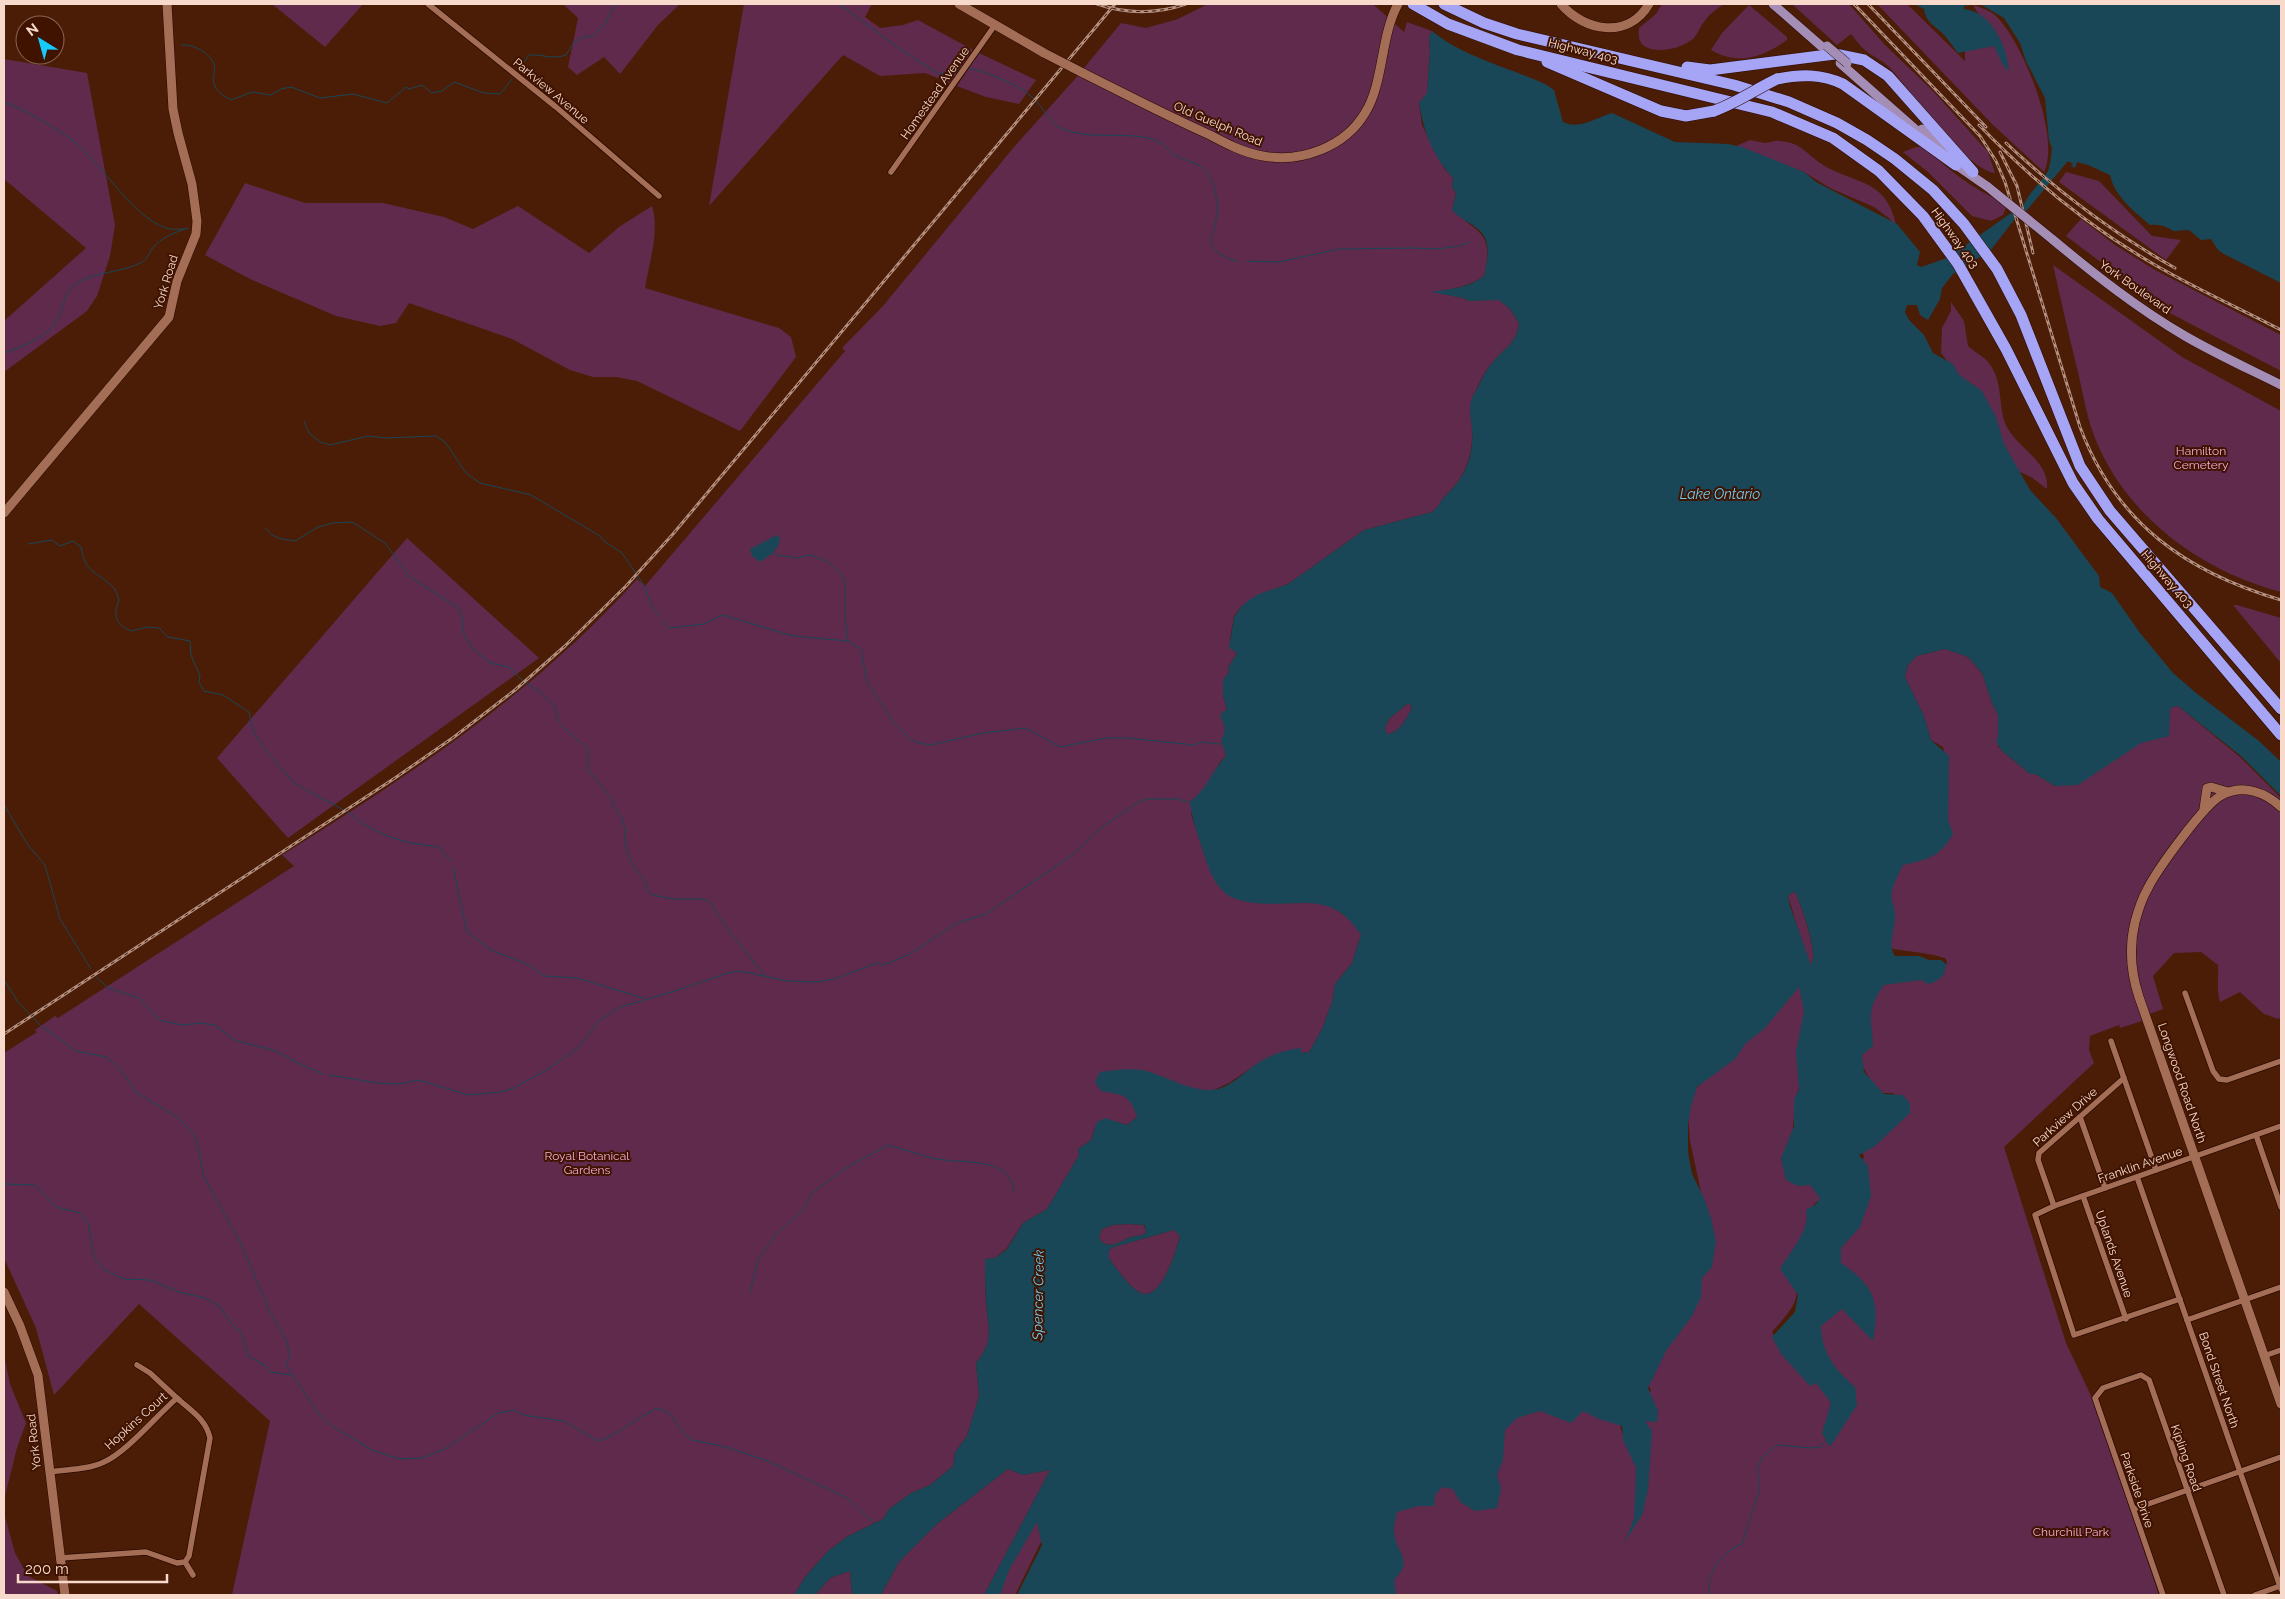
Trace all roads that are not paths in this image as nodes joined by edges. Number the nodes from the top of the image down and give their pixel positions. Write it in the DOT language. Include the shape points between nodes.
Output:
graph roads {
  1 [pos="167,4"];
  2 [pos="428,4"];
  3 [pos="959,4"];
  4 [pos="1398,4"];
  5 [pos="1444,4"];
  6 [pos="1561,4"];
  7 [pos="1649,4"];
  8 [pos="1773,4"];
  9 [pos="1780,4"];
  10 [pos="1417,6"];
  11 [pos="995,25"];
  12 [pos="1824,46"];
  13 [pos="1518,50"];
  14 [pos="1587,50"];
  15 [pos="1843,63"];
  16 [pos="1956,165"];
  17 [pos="891,172"];
  18 [pos="1974,172"];
  19 [pos="1988,188"];
  20 [pos="659,196"];
  21 [pos="2281,385"];
  22 [pos="4,513"];
  23 [pos="2281,709"];
  24 [pos="2281,735"];
  25 [pos="2229,792"];
  26 [pos="2281,807"];
  27 [pos="2203,811"];
  28 [pos="2185,993"];
  29 [pos="2111,1041"];
  30 [pos="2281,1061"];
  31 [pos="2124,1078"];
  32 [pos="2080,1117"];
  33 [pos="2281,1126"];
  34 [pos="2256,1135"];
  35 [pos="2194,1157"];
  36 [pos="2156,1170"];
  37 [pos="2137,1177"];
  38 [pos="2105,1188"];
  39 [pos="2083,1196"];
  40 [pos="2054,1206"];
  41 [pos="2281,1207"];
  42 [pos="2281,1287"];
  43 [pos="4,1292"];
  44 [pos="2180,1300"];
  45 [pos="2245,1300"];
  46 [pos="2126,1318"];
  47 [pos="2187,1320"];
  48 [pos="2281,1350"];
  49 [pos="2264,1356"];
  50 [pos="137,1365"];
  51 [pos="2098,1392"];
  52 [pos="2281,1404"];
  53 [pos="188,1408"];
  54 [pos="2281,1457"];
  55 [pos="2240,1471"];
  56 [pos="50,1472"];
  57 [pos="2187,1490"];
  58 [pos="2134,1509"];
  59 [pos="60,1558"];
  60 [pos="185,1562"];
  61 [pos="193,1575"];
  62 [pos="2281,1588"];
  63 [pos="65,1595"];
  64 [pos="2163,1595"];
  65 [pos="2224,1595"];
  66 [pos="2255,1595"];
  1 -- 22 [label="street, York Road" via="173,109 192,184 196,234 177,281 169,317"];
  2 -- 20 [label="street, Parkview Avenue" via="556,107"];
  3 -- 11 [label="street, Old Guelph Road"];
  4 -- 11 [label="street, Old Guelph Road, bridge" via="1388,28 1366,112 1349,132 1334,143 1296,157 1281,158 1250,154 1188,126"];
  5 -- 14 [label="highway, Highway 403" via="1517,34"];
  6 -- 7 [label="street" via="1584,23 1609,28 1636,18"];
  8 -- 12 [label="main road, York Boulevard"];
  9 -- 12 [label="main road, York Boulevard"];
  10 -- 13 [label="highway, Highway 403" via="1448,24"];
  11 -- 17 [label="street, Homestead Avenue"];
  12 -- 15 [label="main road, York Boulevard, bridge"];
  13 -- 16 [label="highway, bridge" via="1661,111 1686,116 1728,106 1778,79 1829,78 1843,84"];
  13 -- 24 [label="highway, Highway 403" via="1772,112 1833,138 1879,171 1903,193 1942,240 1972,286 2073,483 2098,519"];
  14 -- 18 [label="highway" via="1710,70 1825,54 1856,57 1888,76"];
  14 -- 23 [label="highway, Highway 403" via="1734,85 1789,102 1867,140 1933,190 1964,224 1997,269 2021,315 2080,466 2110,511"];
  15 -- 16 [label="main road, York Boulevard"];
  15 -- 18 [label="main road, York Boulevard"];
  16 -- 19 [label="main road, York Boulevard"];
  18 -- 19 [label="main road, York Boulevard"];
  19 -- 21 [label="main road, York Boulevard, bridge" via="2105,282 2163,322"];
  25 -- 26 [label="street" via="2258,791"];
  25 -- 27 [label="street, Longwood Road North"];
  25 -- 27 [label="street" via="2206,788"];
  27 -- 35 [label="street, Longwood Road North" via="2146,890 2135,924 2132,950 2136,990"];
  28 -- 30 [label="street" via="2213,1071 2220,1079 2227,1080"];
  29 -- 31 [label="street"];
  31 -- 32 [label="street, Parkview Drive"];
  31 -- 36 [label="street"];
  32 -- 38 [label="street"];
  32 -- 40 [label="street, Parkview Drive" via="2038,1156"];
  33 -- 34 [label="street, Franklin Avenue"];
  34 -- 35 [label="street, Franklin Avenue"];
  34 -- 41 [label="street"];
  35 -- 36 [label="street, Franklin Avenue"];
  35 -- 45 [label="street, Longwood Road North"];
  36 -- 37 [label="street, Franklin Avenue"];
  37 -- 38 [label="street, Franklin Avenue"];
  37 -- 44 [label="street, Bond Street North"];
  38 -- 39 [label="street, Franklin Avenue"];
  39 -- 40 [label="street, Franklin Avenue"];
  39 -- 46 [label="street, Uplands Avenue"];
  40 -- 46 [label="street, Franklin Avenue" via="2035,1215 2074,1335"];
  42 -- 45 [label="street"];
  43 -- 56 [label="street, York Road" via="38,1375"];
  44 -- 46 [label="street"];
  44 -- 47 [label="street, Bond Street North"];
  45 -- 47 [label="street"];
  45 -- 49 [label="street, Longwood Road North"];
  47 -- 55 [label="street, Bond Street North"];
  48 -- 49 [label="street"];
  49 -- 52 [label="street, Longwood Road North"];
  50 -- 53 [label="street"];
  51 -- 57 [label="street, Kipling Road" via="2141,1375 2149,1380"];
  51 -- 58 [label="street, Parkside Drive" via="2095,1398"];
  53 -- 56 [label="street, Hopkins Court" via="177,1398 118,1454 105,1462"];
  53 -- 60 [label="street" via="203,1421 210,1438 189,1556"];
  54 -- 55 [label="street"];
  55 -- 57 [label="street"];
  55 -- 62 [label="street, Bond Street North"];
  56 -- 59 [label="street, York Road"];
  57 -- 58 [label="street"];
  57 -- 65 [label="street, Kipling Road"];
  58 -- 64 [label="street, Parkside Drive"];
  59 -- 60 [label="street" via="146,1552 177,1563"];
  59 -- 63 [label="street, York Road"];
  60 -- 61 [label="street"];
  62 -- 66 [label="street"];
}
